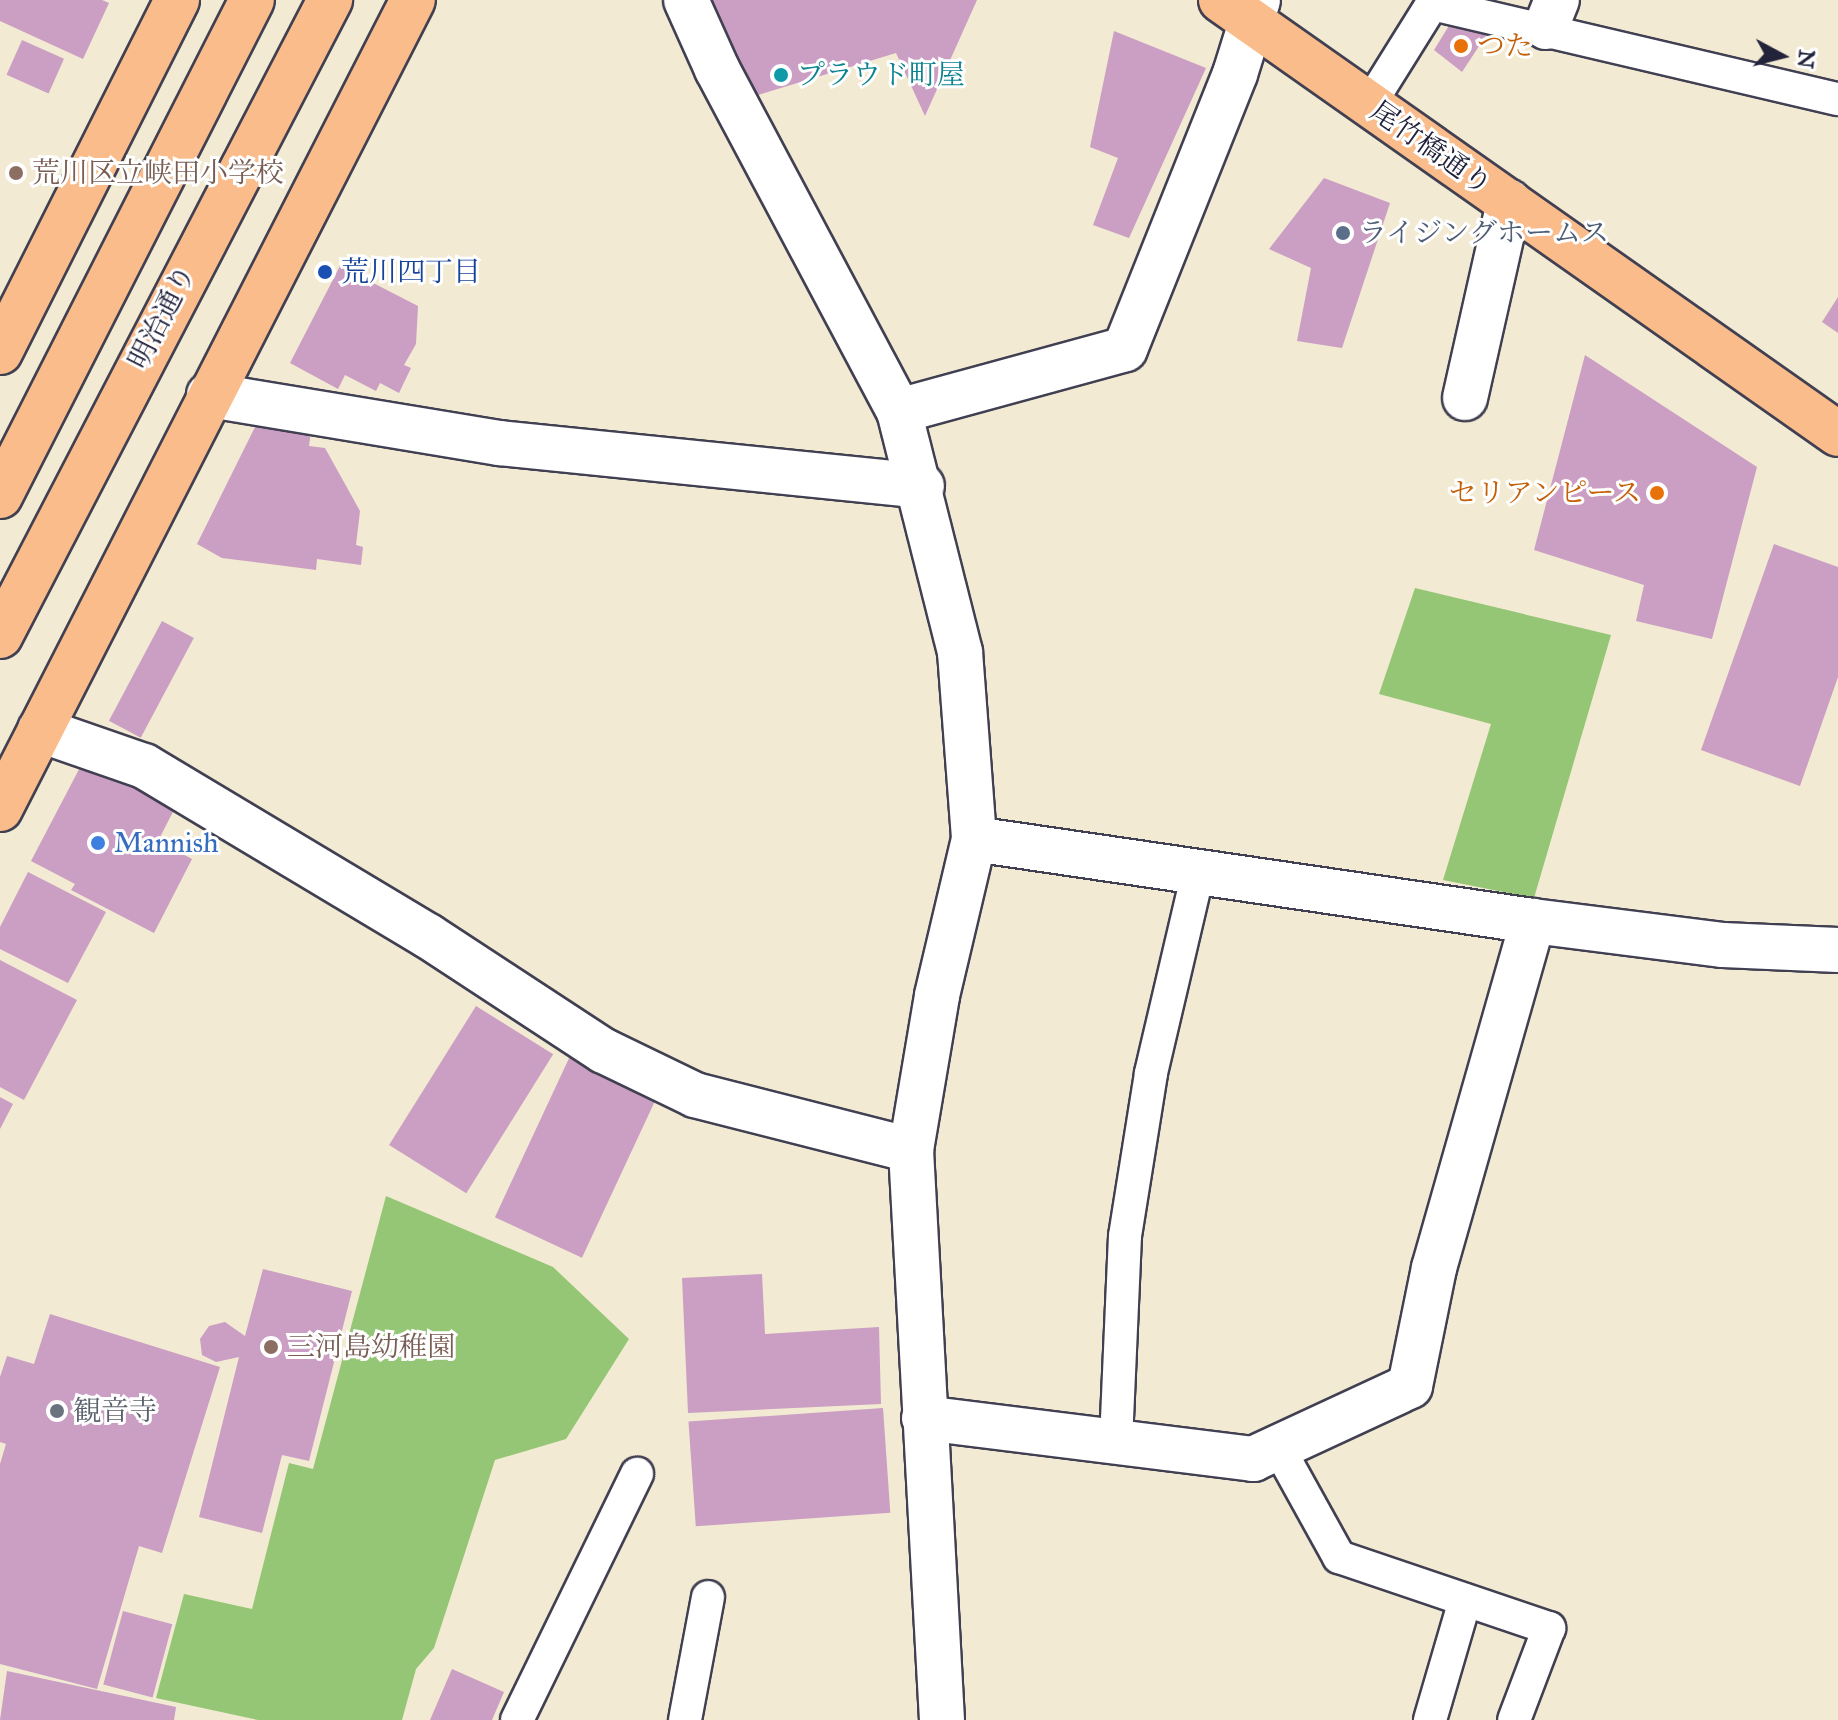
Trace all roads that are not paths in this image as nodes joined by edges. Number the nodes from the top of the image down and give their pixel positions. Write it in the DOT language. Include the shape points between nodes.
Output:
graph roads {
  1 [pos="177,0"];
  2 [pos="252,0"];
  3 [pos="330,0"];
  4 [pos="413,0"];
  5 [pos="686,0"];
  6 [pos="1245,8"];
  7 [pos="1552,14"];
  8 [pos="1838,99"];
  9 [pos="1369,105"];
  10 [pos="1509,202"];
  11 [pos="0,352"];
  12 [pos="209,395"];
  13 [pos="1465,398"];
  14 [pos="899,411"];
  15 [pos="1838,434"];
  16 [pos="922,486"];
  17 [pos="0,496"];
  18 [pos="0,636"];
  19 [pos="40,730"];
  20 [pos="0,809"];
  21 [pos="974,839"];
  22 [pos="1198,872"];
  23 [pos="1533,921"];
  24 [pos="1838,950"];
  25 [pos="911,1150"];
  26 [pos="924,1418"];
  27 [pos="1116,1442"];
  28 [pos="1278,1447"];
  29 [pos="637,1474"];
  30 [pos="708,1597"];
  31 [pos="1465,1600"];
  32 [pos="517,1720"];
  33 [pos="685,1720"];
  34 [pos="942,1720"];
  35 [pos="1430,1720"];
  36 [pos="1514,1720"];
  1 -- 11 [label="main road"];
  2 -- 17 [label="main road"];
  3 -- 18 [label="main road, 明治通り"];
  4 -- 12 [label="main road"];
  5 -- 14 [label="street" via="717,69"];
  6 -- 9 [label="main road, 尾竹橋通り"];
  6 -- 14 [label="street" via="1125,349"];
  7 -- 8 [label="lane"];
  7 -- 9 [label="lane" via="1432,4"];
  9 -- 10 [label="main road, 尾竹橋通り"];
  10 -- 13 [label="street"];
  10 -- 15 [label="main road, 尾竹橋通り"];
  12 -- 16 [label="street" via="500,443"];
  12 -- 19 [label="main road"];
  14 -- 16 [label="street"];
  16 -- 21 [label="street" via="960,652"];
  19 -- 20 [label="main road"];
  19 -- 25 [label="street" via="144,766 428,936 604,1051 695,1095"];
  21 -- 22 [label="street"];
  21 -- 25 [label="street" via="937,996"];
  22 -- 23 [label="street"];
  22 -- 27 [label="lane" via="1151,1073 1125,1236"];
  23 -- 24 [label="street" via="1723,945"];
  23 -- 28 [label="street" via="1434,1268 1410,1386"];
  25 -- 26 [label="street"];
  26 -- 27 [label="street"];
  26 -- 34 [label="street"];
  27 -- 28 [label="street" via="1253,1459"];
  28 -- 31 [label="lane" via="1339,1557"];
  29 -- 32 [label="lane"];
  30 -- 33 [label="lane"];
  31 -- 35 [label="lane"];
  31 -- 36 [label="lane" via="1549,1628"];
}
